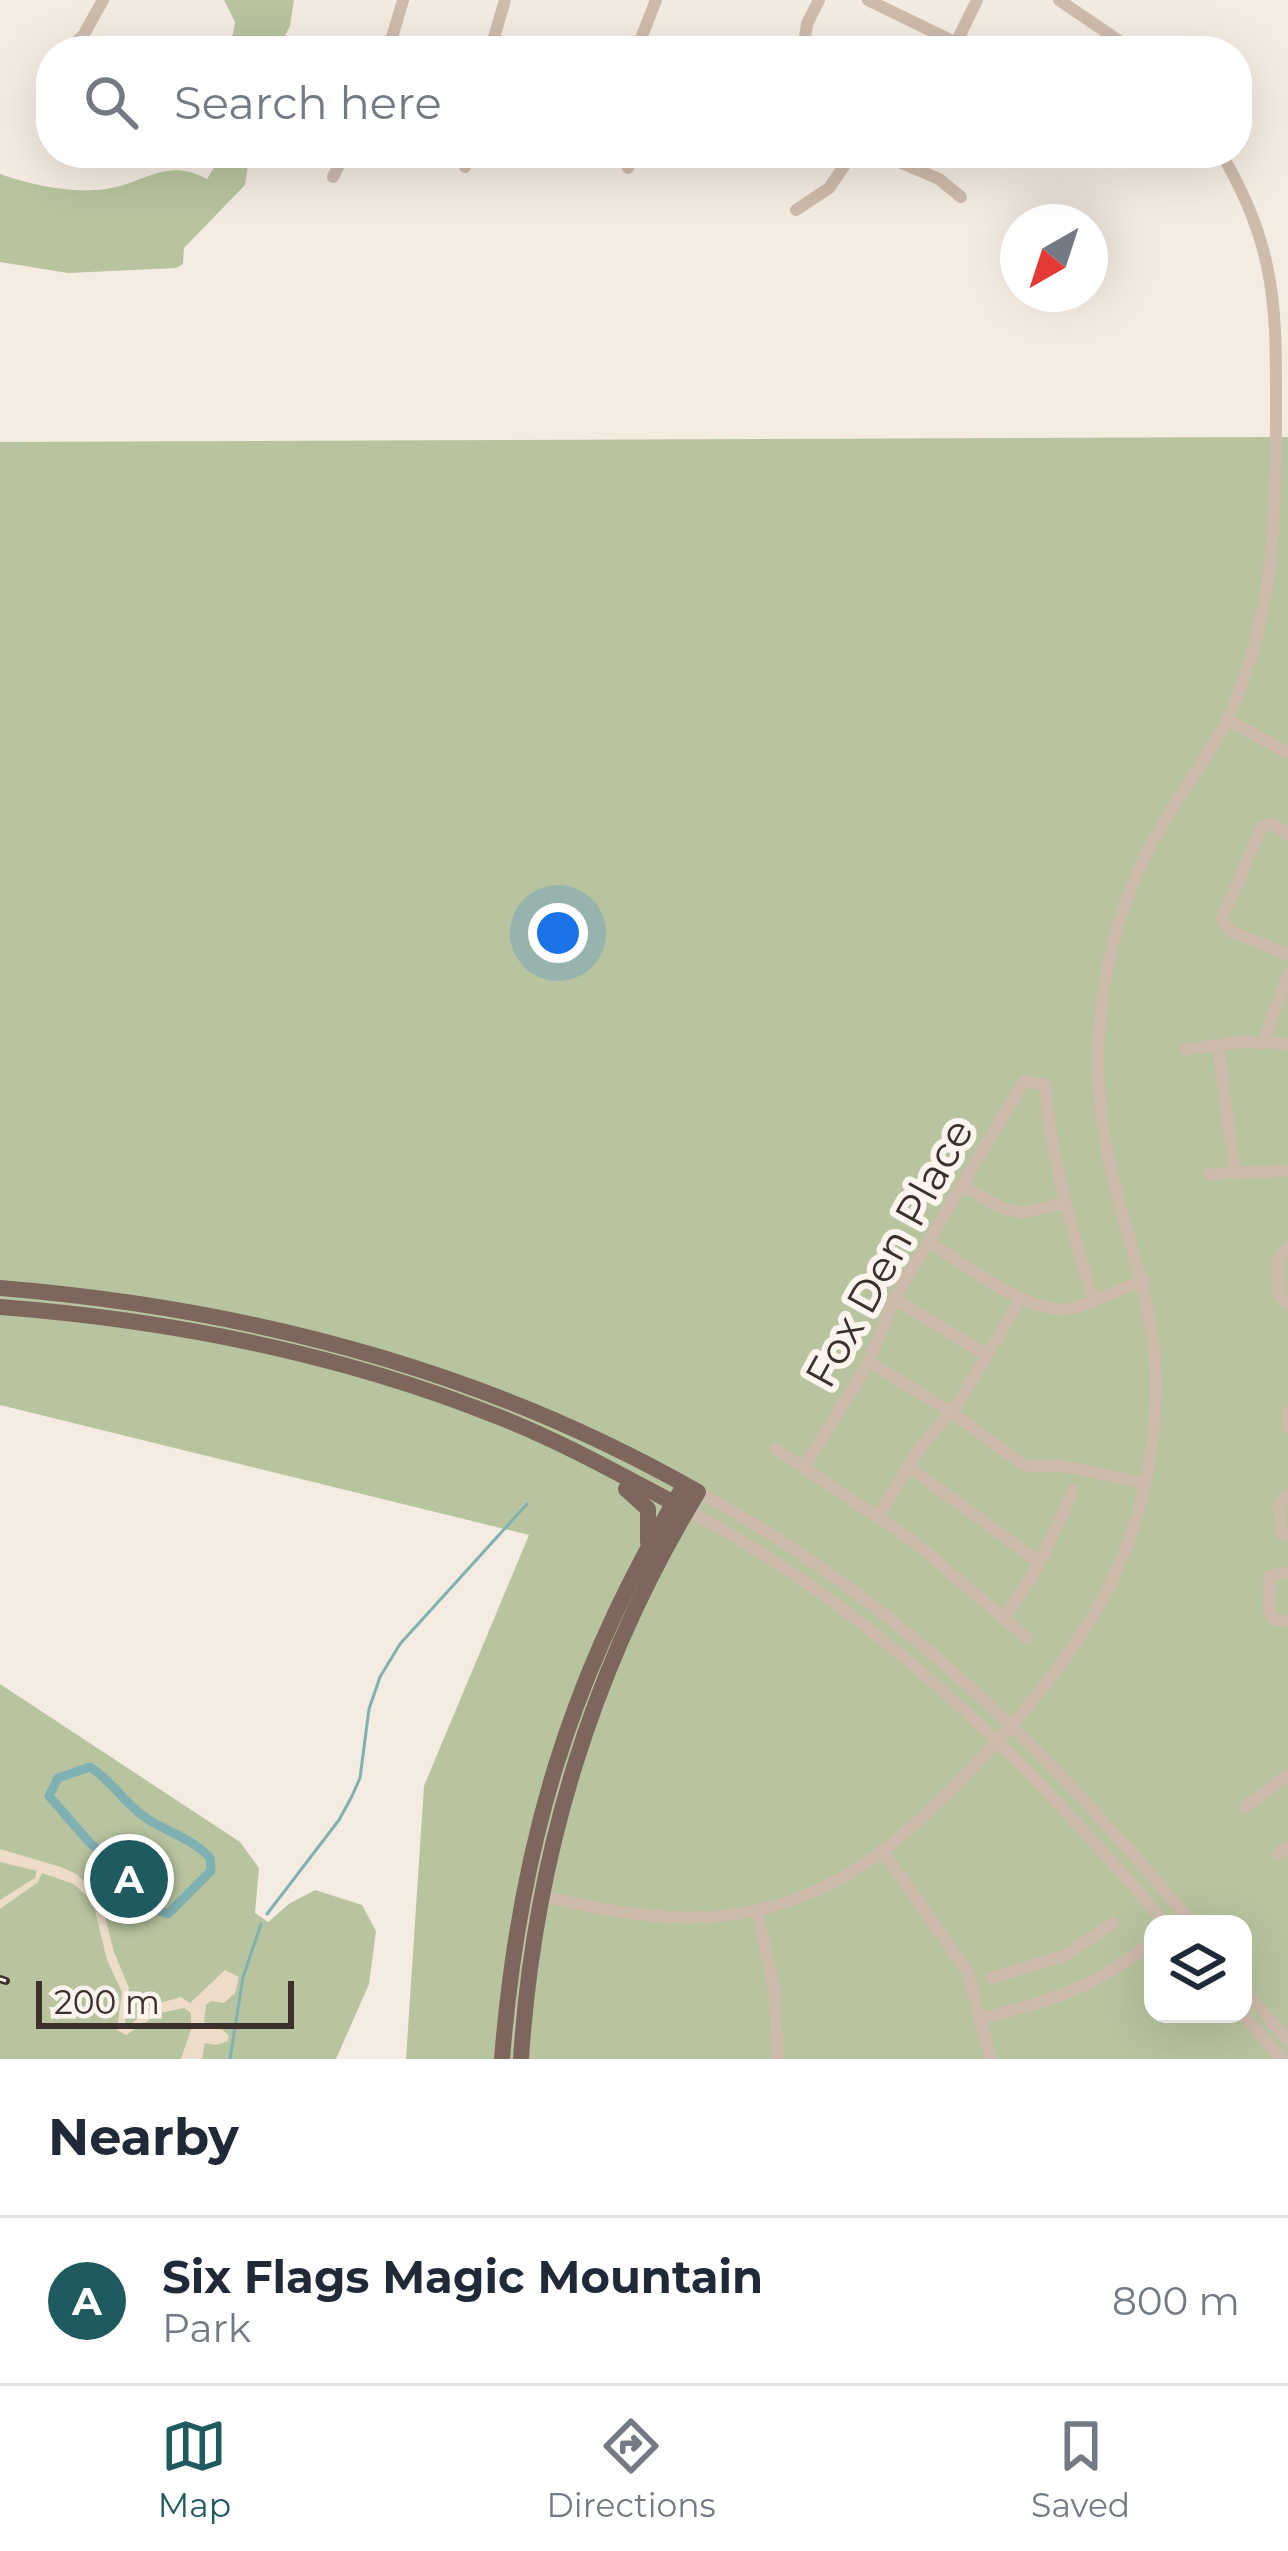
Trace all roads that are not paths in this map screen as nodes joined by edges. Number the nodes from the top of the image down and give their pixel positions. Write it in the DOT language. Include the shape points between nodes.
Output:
graph roads {
  1 [pos="103,0"];
  2 [pos="403,0"];
  3 [pos="505,0"];
  4 [pos="656,0"];
  5 [pos="819,0"];
  6 [pos="868,0"];
  7 [pos="977,0"];
  8 [pos="1059,0"];
  9 [pos="82,36"];
  10 [pos="392,36"];
  11 [pos="494,36"];
  12 [pos="642,36"];
  13 [pos="805,36"];
  14 [pos="942,36"];
  15 [pos="959,36"];
  16 [pos="1112,36"];
  17 [pos="338,168"];
  18 [pos="843,168"];
  19 [pos="913,168"];
  20 [pos="1228,168"];
  21 [pos="333,177"];
  22 [pos="961,197"];
  23 [pos="796,210"];
  24 [pos="1227,719"];
  25 [pos="1288,753"];
  26 [pos="1288,835"];
  27 [pos="1288,955"];
  28 [pos="1288,975"];
  29 [pos="1283,1006"];
  30 [pos="1263,1042"];
  31 [pos="1288,1044"];
  32 [pos="1218,1045"];
  33 [pos="1186,1049"];
  34 [pos="1288,1171"];
  35 [pos="1235,1173"];
  36 [pos="1210,1174"];
  37 [pos="962,1185"];
  38 [pos="1064,1202"];
  39 [pos="928,1241"];
  40 [pos="1288,1247"];
  41 [pos="1144,1281"];
  42 [pos="0,1288"];
  43 [pos="1022,1298"];
  44 [pos="894,1299"];
  45 [pos="1093,1300"];
  46 [pos="1288,1304"];
  47 [pos="0,1307"];
  48 [pos="987,1355"];
  49 [pos="869,1362"];
  50 [pos="951,1412"];
  51 [pos="1288,1412"];
  52 [pos="1288,1428"];
  53 [pos="776,1449"];
  54 [pos="598,1464"];
  55 [pos="805,1466"];
  56 [pos="908,1466"];
  57 [pos="1144,1483"];
  58 [pos="692,1489"];
  59 [pos="1073,1490"];
  60 [pos="1288,1494"];
  61 [pos="681,1507"];
  62 [pos="878,1516"];
  63 [pos="1288,1536"];
  64 [pos="648,1543"];
  65 [pos="1040,1563"];
  66 [pos="1288,1572"];
  67 [pos="1005,1617"];
  68 [pos="1288,1621"];
  69 [pos="1027,1638"];
  70 [pos="1014,1725"];
  71 [pos="999,1740"];
  72 [pos="1288,1775"];
  73 [pos="1245,1807"];
  74 [pos="884,1852"];
  75 [pos="522,1891"];
  76 [pos="543,1896"];
  77 [pos="757,1911"];
  78 [pos="1158,1915"];
  79 [pos="1185,1915"];
  80 [pos="1113,1923"];
  81 [pos="1144,1948"];
  82 [pos="991,1978"];
  83 [pos="1252,1999"];
  84 [pos="982,2018"];
  85 [pos="1251,2023"];
  86 [pos="1288,2041"];
  87 [pos="502,2059"];
  88 [pos="521,2059"];
  89 [pos="778,2059"];
  90 [pos="992,2059"];
  91 [pos="1282,2059"];
  1 -- 9 [label="street"];
  2 -- 10 [label="street"];
  3 -- 11 [label="street"];
  4 -- 12 [label="street"];
  5 -- 13 [label="street"];
  6 -- 14 [label="street"];
  7 -- 15 [label="street"];
  8 -- 16 [label="street"];
  17 -- 21 [label="street"];
  18 -- 23 [label="street"];
  19 -- 22 [label="street"];
  20 -- 24 [label="street" via="1267,263 1276,380 1272,567 1253,653"];
  24 -- 25 [label="street"];
  24 -- 41 [label="street" via="1146,854 1116,932 1102,999 1103,1131"];
  26 -- 27 [label="street" via="1272,823 1257,834 1223,914 1223,925"];
  28 -- 29 [label="street"];
  29 -- 30 [label="street"];
  30 -- 31 [label="street"];
  30 -- 32 [label="street"];
  32 -- 33 [label="street"];
  32 -- 35 [label="street"];
  34 -- 35 [label="street"];
  35 -- 36 [label="street"];
  37 -- 38 [label="street" via="1022,1214"];
  37 -- 38 [label="street, Fox Den Place" via="1024,1081 1045,1085"];
  37 -- 39 [label="street, Fox Den Place"];
  38 -- 45 [label="street"];
  39 -- 43 [label="street"];
  39 -- 44 [label="street, Fox Den Place"];
  40 -- 46 [label="street" via="1278,1260 1279,1296"];
  41 -- 45 [label="street"];
  41 -- 57 [label="street" via="1156,1382"];
  42 -- 58 [label="main road" via="149,1303 337,1343 536,1411"];
  43 -- 45 [label="street" via="1052,1310"];
  43 -- 48 [label="street"];
  44 -- 48 [label="street"];
  44 -- 49 [label="street, Fox Den Place"];
  47 -- 54 [label="main road" via="165,1325 308,1355 486,1412"];
  48 -- 50 [label="street"];
  49 -- 50 [label="street"];
  49 -- 55 [label="street, Fox Den Place"];
  50 -- 56 [label="street"];
  50 -- 57 [label="street" via="1024,1466"];
  51 -- 52 [label="street"];
  53 -- 55 [label="street"];
  54 -- 61 [label="main road"];
  54 -- 64 [label="main road" via="646,1504"];
  55 -- 62 [label="street"];
  56 -- 62 [label="street"];
  56 -- 65 [label="street"];
  57 -- 70 [label="street" via="1127,1549 1095,1617"];
  58 -- 61 [label="main road"];
  58 -- 70 [label="street" via="859,1595"];
  59 -- 65 [label="street"];
  60 -- 63 [label="street" via="1279,1504"];
  61 -- 64 [label="main road"];
  61 -- 71 [label="street" via="844,1610"];
  61 -- 76 [label="main road" via="597,1694"];
  62 -- 67 [label="street"];
  64 -- 75 [label="main road" via="560,1746"];
  65 -- 67 [label="street"];
  66 -- 68 [label="street" via="1272,1574 1269,1595 1270,1617"];
  67 -- 69 [label="street"];
  70 -- 71 [label="street"];
  70 -- 79 [label="street"];
  71 -- 74 [label="street"];
  71 -- 78 [label="street"];
  72 -- 73 [label="street"];
  74 -- 77 [label="street" via="820,1889"];
  74 -- 84 [label="street" via="958,1955"];
  75 -- 76 [label="street"];
  75 -- 87 [label="main road"];
  76 -- 77 [label="street" via="668,1916"];
  76 -- 88 [label="main road"];
  77 -- 89 [label="street" via="774,1988"];
  80 -- 82 [label="street" via="1064,1956"];
  81 -- 84 [label="street" via="1082,1989"];
  83 -- 86 [label="street"];
  84 -- 90 [label="street"];
  85 -- 91 [label="street"];
}
